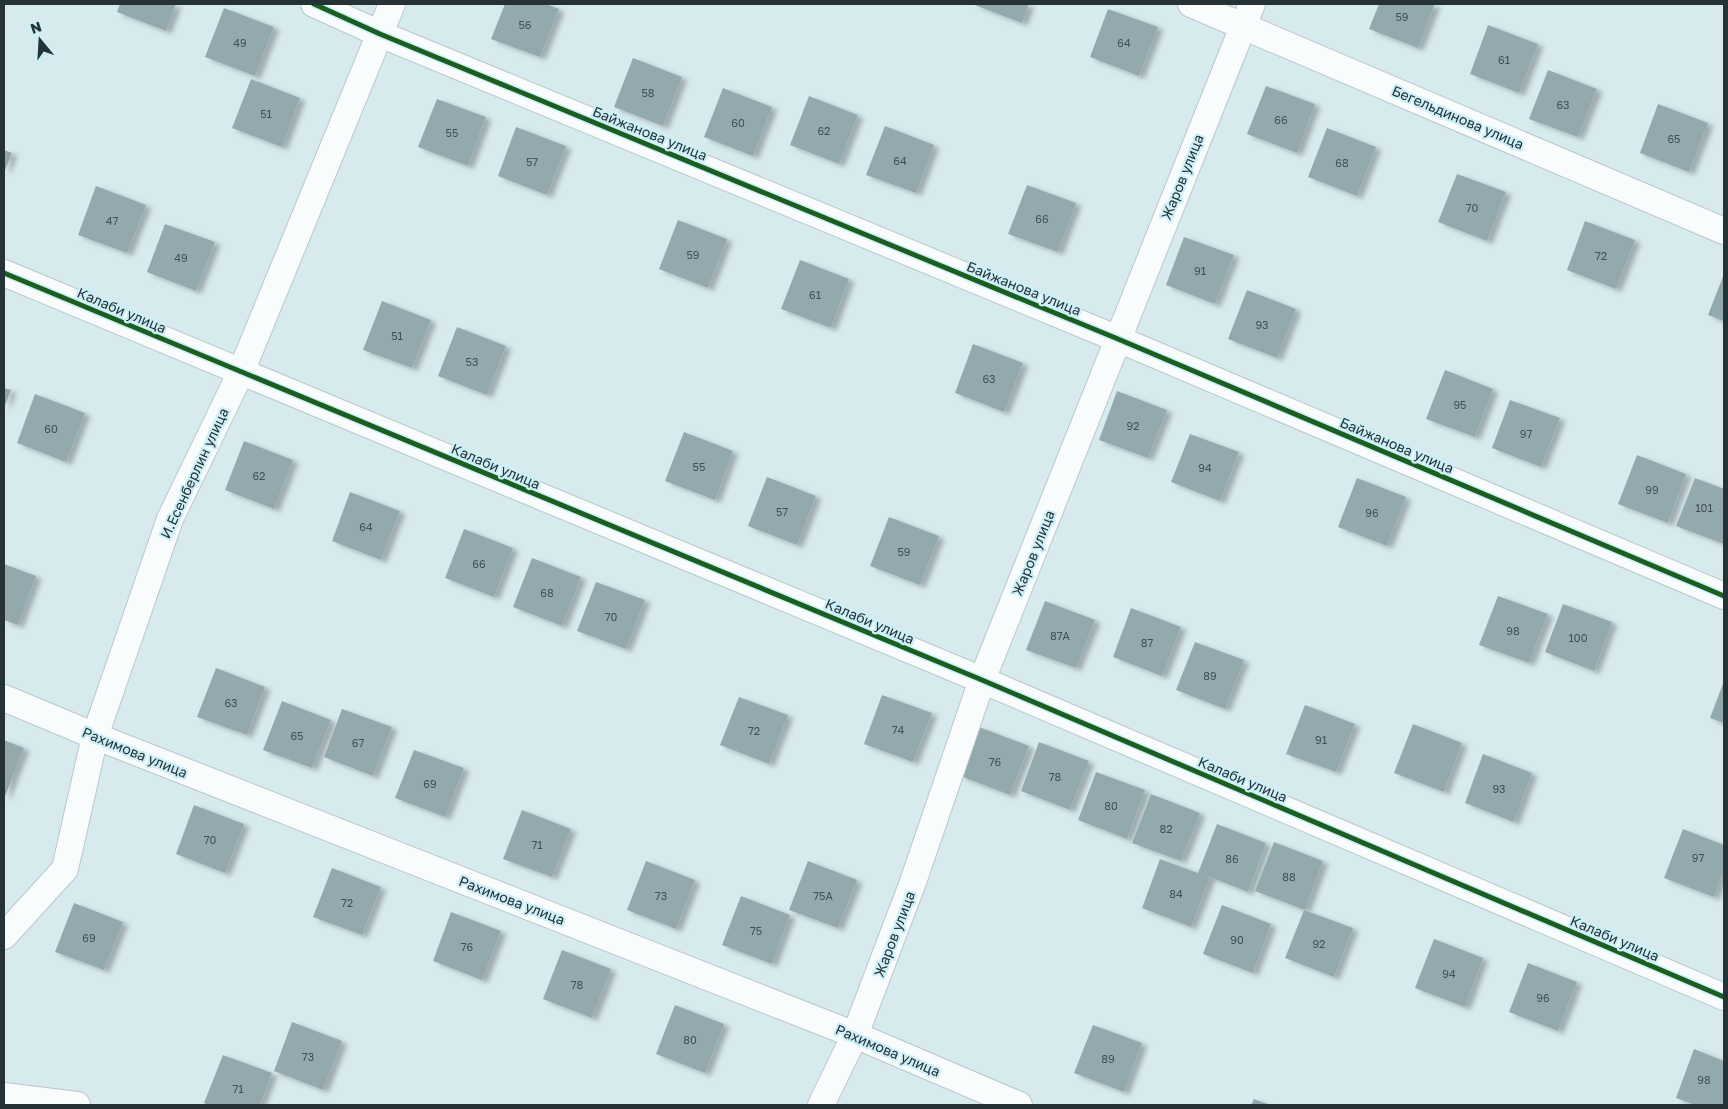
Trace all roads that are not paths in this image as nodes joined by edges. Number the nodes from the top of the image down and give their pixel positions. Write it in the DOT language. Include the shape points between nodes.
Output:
graph roads {
  1 [pos="314,4"];
  2 [pos="392,4"];
  3 [pos="1190,4"];
  4 [pos="1247,14"];
  5 [pos="380,34"];
  6 [pos="1724,231"];
  7 [pos="4,273"];
  8 [pos="1118,339"];
  9 [pos="241,372"];
  10 [pos="1724,596"];
  11 [pos="982,680"];
  12 [pos="4,698"];
  13 [pos="95,736"];
  14 [pos="4,936"];
  15 [pos="1724,997"];
  16 [pos="856,1035"];
  17 [pos="4,1096"];
  18 [pos="77,1105"];
  19 [pos="821,1105"];
  20 [pos="1019,1105"];
  1 -- 5 [label="street, Байжанова улица"];
  2 -- 5 [label="street, И.Есенберлин улица"];
  3 -- 4 [label="street, Бегельдинова улица"];
  4 -- 6 [label="street, Бегельдинова улица"];
  4 -- 8 [label="street, Жаров улица"];
  5 -- 8 [label="street, Байжанова улица"];
  5 -- 9 [label="street, И.Есенберлин улица"];
  7 -- 9 [label="street, Калаби улица"];
  8 -- 10 [label="street, Байжанова улица"];
  8 -- 11 [label="street, Жаров улица"];
  9 -- 11 [label="street, Калаби улица"];
  9 -- 13 [label="street, И.Есенберлин улица" via="170,519"];
  11 -- 15 [label="street, Калаби улица"];
  11 -- 16 [label="street, Жаров улица" via="913,882"];
  12 -- 13 [label="street, Рахимова улица"];
  13 -- 14 [label="street, И.Есенберлин улица" via="65,869"];
  13 -- 16 [label="street, Рахимова улица"];
  16 -- 19 [label="street, Жаров улица"];
  16 -- 20 [label="street, Рахимова улица"];
  17 -- 18 [label="street"];
}
